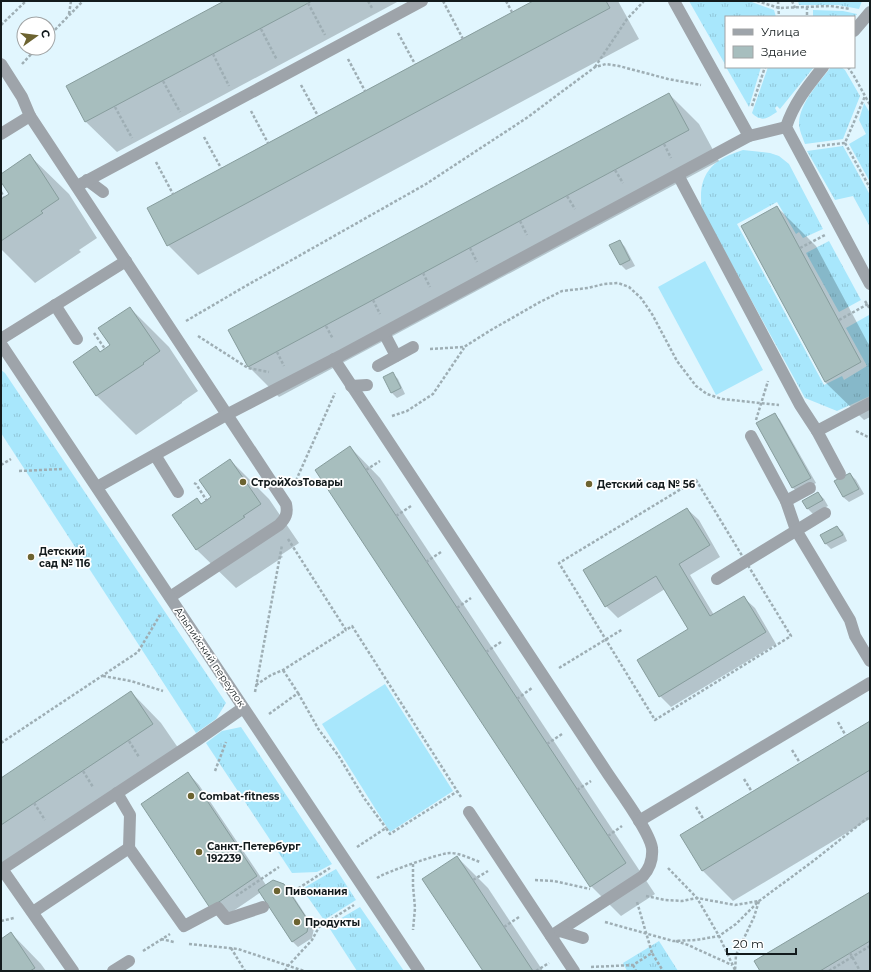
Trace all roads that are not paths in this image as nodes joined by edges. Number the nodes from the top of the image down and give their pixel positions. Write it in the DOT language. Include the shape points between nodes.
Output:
graph roads {
  1 [pos="422,1"];
  2 [pos="674,1"];
  3 [pos="870,13"];
  4 [pos="855,30"];
  5 [pos="1,64"];
  6 [pos="822,68"];
  7 [pos="30,116"];
  8 [pos="786,127"];
  9 [pos="1,134"];
  10 [pos="749,136"];
  11 [pos="678,175"];
  12 [pos="82,183"];
  13 [pos="103,192"];
  14 [pos="126,261"];
  15 [pos="870,284"];
  16 [pos="55,305"];
  17 [pos="384,333"];
  18 [pos="1,339"];
  19 [pos="77,339"];
  20 [pos="413,347"];
  21 [pos="3,352"];
  22 [pos="396,356"];
  23 [pos="334,360"];
  24 [pos="378,366"];
  25 [pos="366,384"];
  26 [pos="351,386"];
  27 [pos="870,404"];
  28 [pos="228,414"];
  29 [pos="817,431"];
  30 [pos="751,436"];
  31 [pos="155,455"];
  32 [pos="840,474"];
  33 [pos="97,487"];
  34 [pos="810,488"];
  35 [pos="178,492"];
  36 [pos="786,501"];
  37 [pos="825,514"];
  38 [pos="796,530"];
  39 [pos="717,579"];
  40 [pos="170,597"];
  41 [pos="870,661"];
  42 [pos="870,683"];
  43 [pos="243,708"];
  44 [pos="117,793"];
  45 [pos="469,812"];
  46 [pos="639,821"];
  47 [pos="130,848"];
  48 [pos="2,869"];
  49 [pos="263,907"];
  50 [pos="33,912"];
  51 [pos="556,934"];
  52 [pos="583,938"];
  53 [pos="129,961"];
  54 [pos="573,970"];
  55 [pos="73,971"];
  56 [pos="113,971"];
  57 [pos="419,971"];
  1 -- 12 [label="street"];
  2 -- 10 [label="street"];
  3 -- 4 [label="street"];
  5 -- 7 [label="street" via="22,97"];
  6 -- 8 [label="street" via="801,94"];
  7 -- 9 [label="street"];
  7 -- 12 [label="street"];
  8 -- 10 [label="street"];
  8 -- 15 [label="street"];
  10 -- 11 [label="street"];
  11 -- 17 [label="street"];
  11 -- 29 [label="street" via="776,361"];
  12 -- 13 [label="street"];
  12 -- 14 [label="street"];
  14 -- 16 [label="street"];
  14 -- 28 [label="street" via="176,327"];
  16 -- 18 [label="street"];
  16 -- 19 [label="street"];
  17 -- 22 [label="street"];
  17 -- 23 [label="street"];
  20 -- 22 [label="street"];
  21 -- 33 [label="street, Альпийский переулок"];
  22 -- 24 [label="street"];
  23 -- 26 [label="street"];
  23 -- 28 [label="street"];
  25 -- 26 [label="street"];
  26 -- 46 [label="street"];
  27 -- 29 [label="street"];
  28 -- 31 [label="street"];
  28 -- 40 [label="street" via="286,504 285,519"];
  29 -- 32 [label="street"];
  30 -- 36 [label="street"];
  31 -- 33 [label="street"];
  31 -- 35 [label="street"];
  33 -- 40 [label="street, Альпийский переулок"];
  34 -- 36 [label="street"];
  36 -- 38 [label="street"];
  37 -- 38 [label="street"];
  38 -- 39 [label="street"];
  38 -- 41 [label="street" via="850,620 855,636"];
  40 -- 43 [label="street, Альпийский переулок"];
  42 -- 46 [label="street"];
  43 -- 44 [label="street"];
  43 -- 57 [label="street, Альпийский переулок"];
  44 -- 47 [label="street" via="130,814"];
  44 -- 48 [label="street"];
  45 -- 51 [label="street"];
  46 -- 51 [label="street" via="650,839 652,855 648,870 632,884"];
  47 -- 49 [label="street" via="184,926 218,908 227,919"];
  47 -- 50 [label="street"];
  48 -- 50 [label="street"];
  50 -- 55 [label="street"];
  51 -- 52 [label="street"];
  51 -- 54 [label="street"];
  53 -- 56 [label="street"];
}
